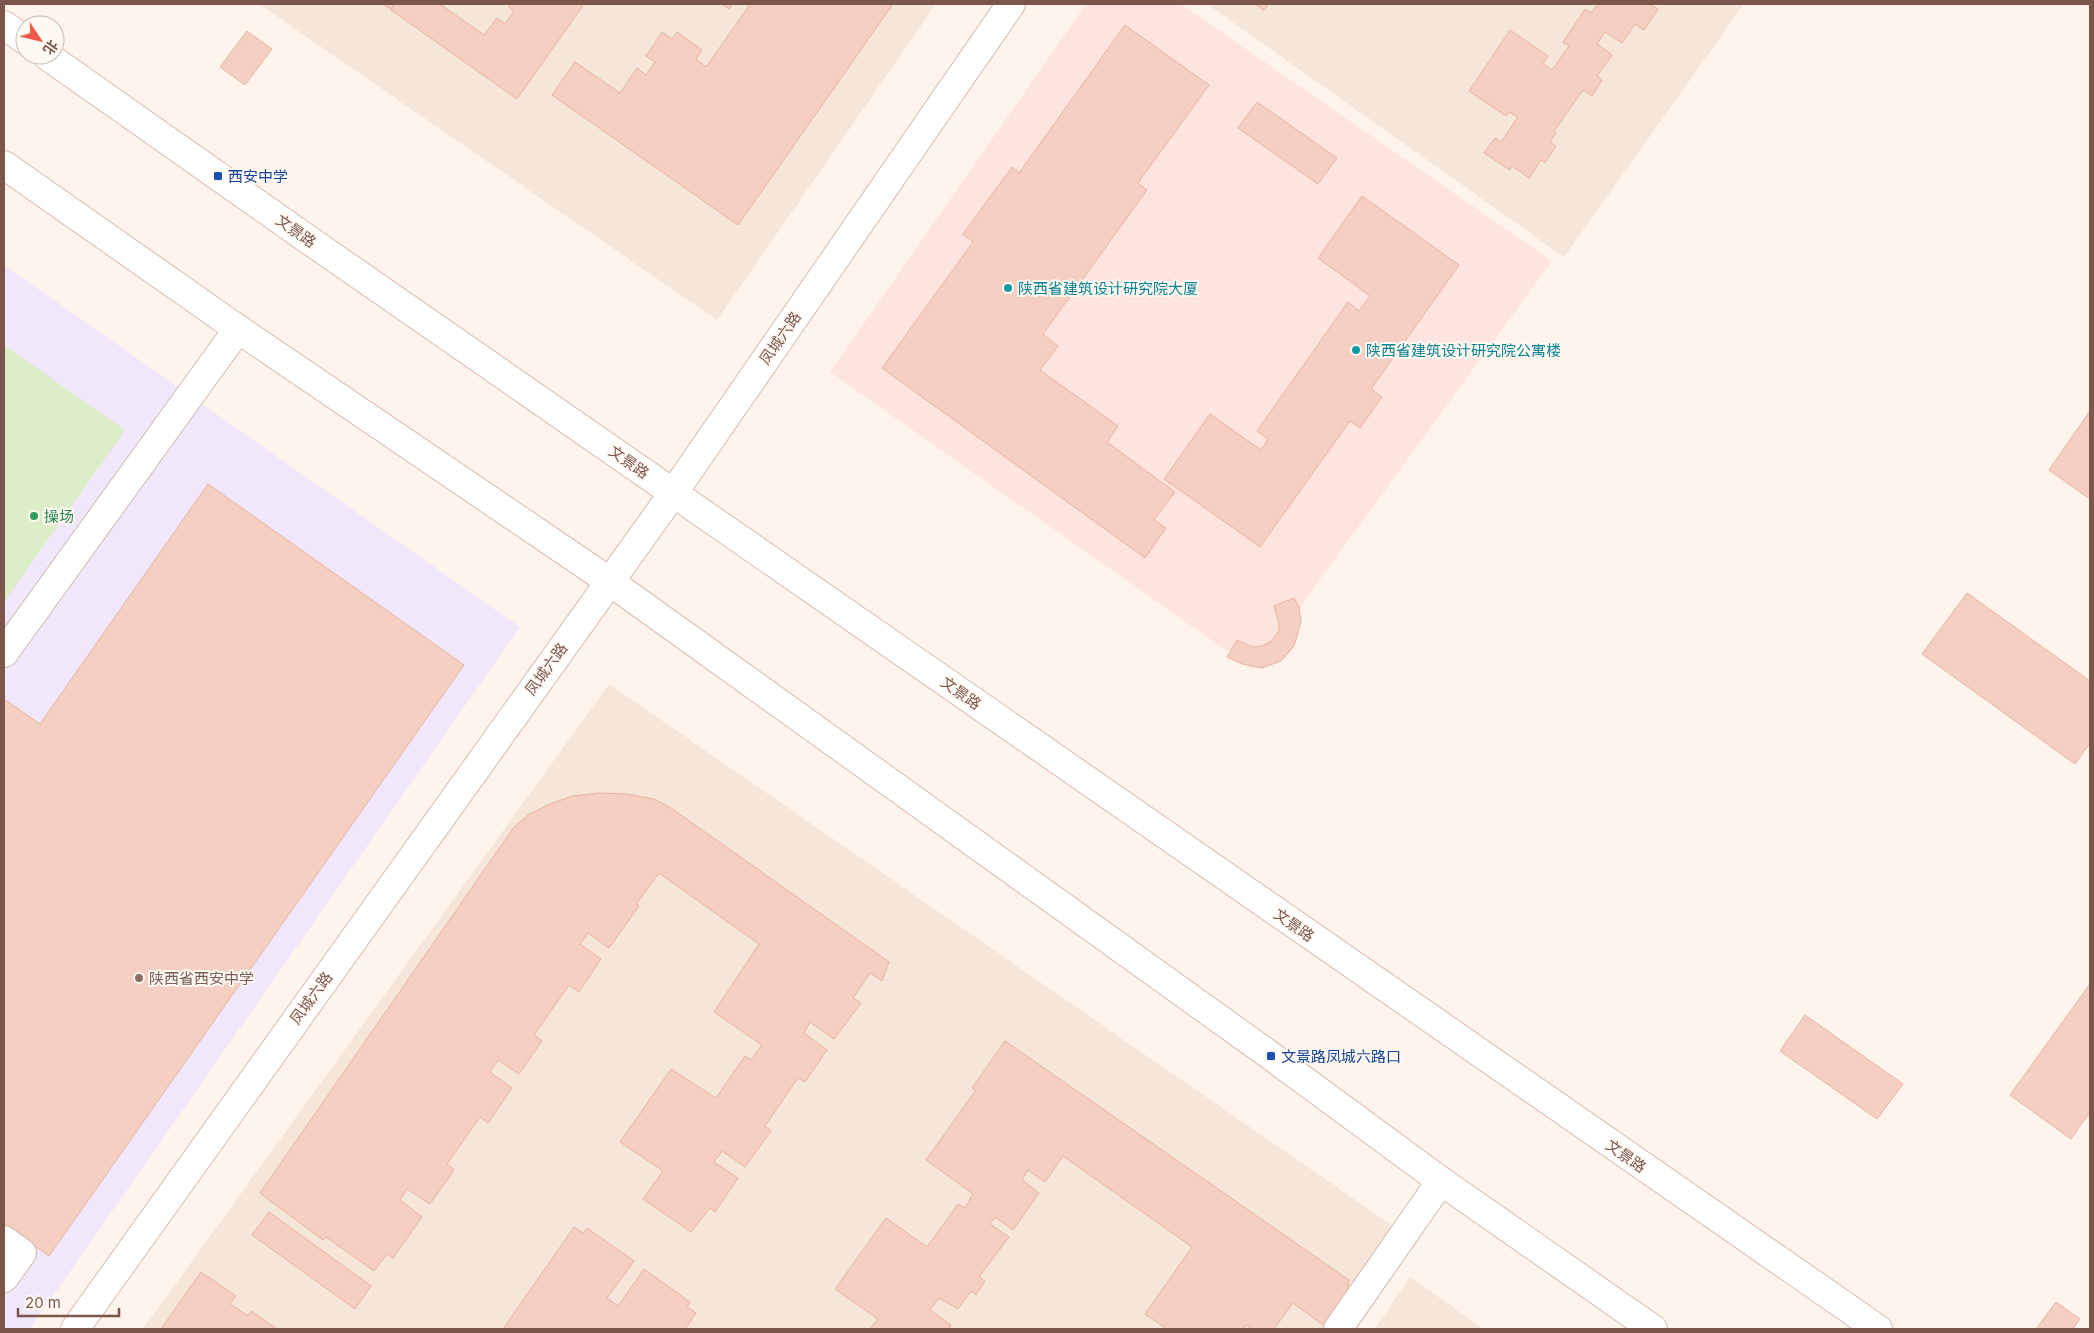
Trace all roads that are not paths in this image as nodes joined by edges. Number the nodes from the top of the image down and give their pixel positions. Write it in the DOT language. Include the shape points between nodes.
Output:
graph roads {
  1 [pos="1011,4"];
  2 [pos="4,25"];
  3 [pos="15,33"];
  4 [pos="60,65"];
  5 [pos="4,164"];
  6 [pos="238,329"];
  7 [pos="674,492"];
  8 [pos="609,581"];
  9 [pos="4,653"];
  10 [pos="1441,1181"];
  11 [pos="4,1240"];
  12 [pos="4,1278"];
  13 [pos="74,1329"];
  14 [pos="1338,1329"];
  15 [pos="1653,1329"];
  16 [pos="1878,1329"];
  1 -- 7 [label="main road, 凤城六路"];
  2 -- 3 [label="main road"];
  4 -- 7 [label="main road, 文景路"];
  5 -- 6 [label="main road"];
  6 -- 8 [label="main road"];
  6 -- 9 [label="main road"];
  7 -- 8 [label="main road, 凤城六路"];
  7 -- 16 [label="main road, 文景路"];
  8 -- 10 [label="main road"];
  8 -- 13 [label="main road, 凤城六路"];
  10 -- 14 [label="main road"];
  10 -- 15 [label="main road"];
  11 -- 12 [label="main road" via="22,1253"];
}
